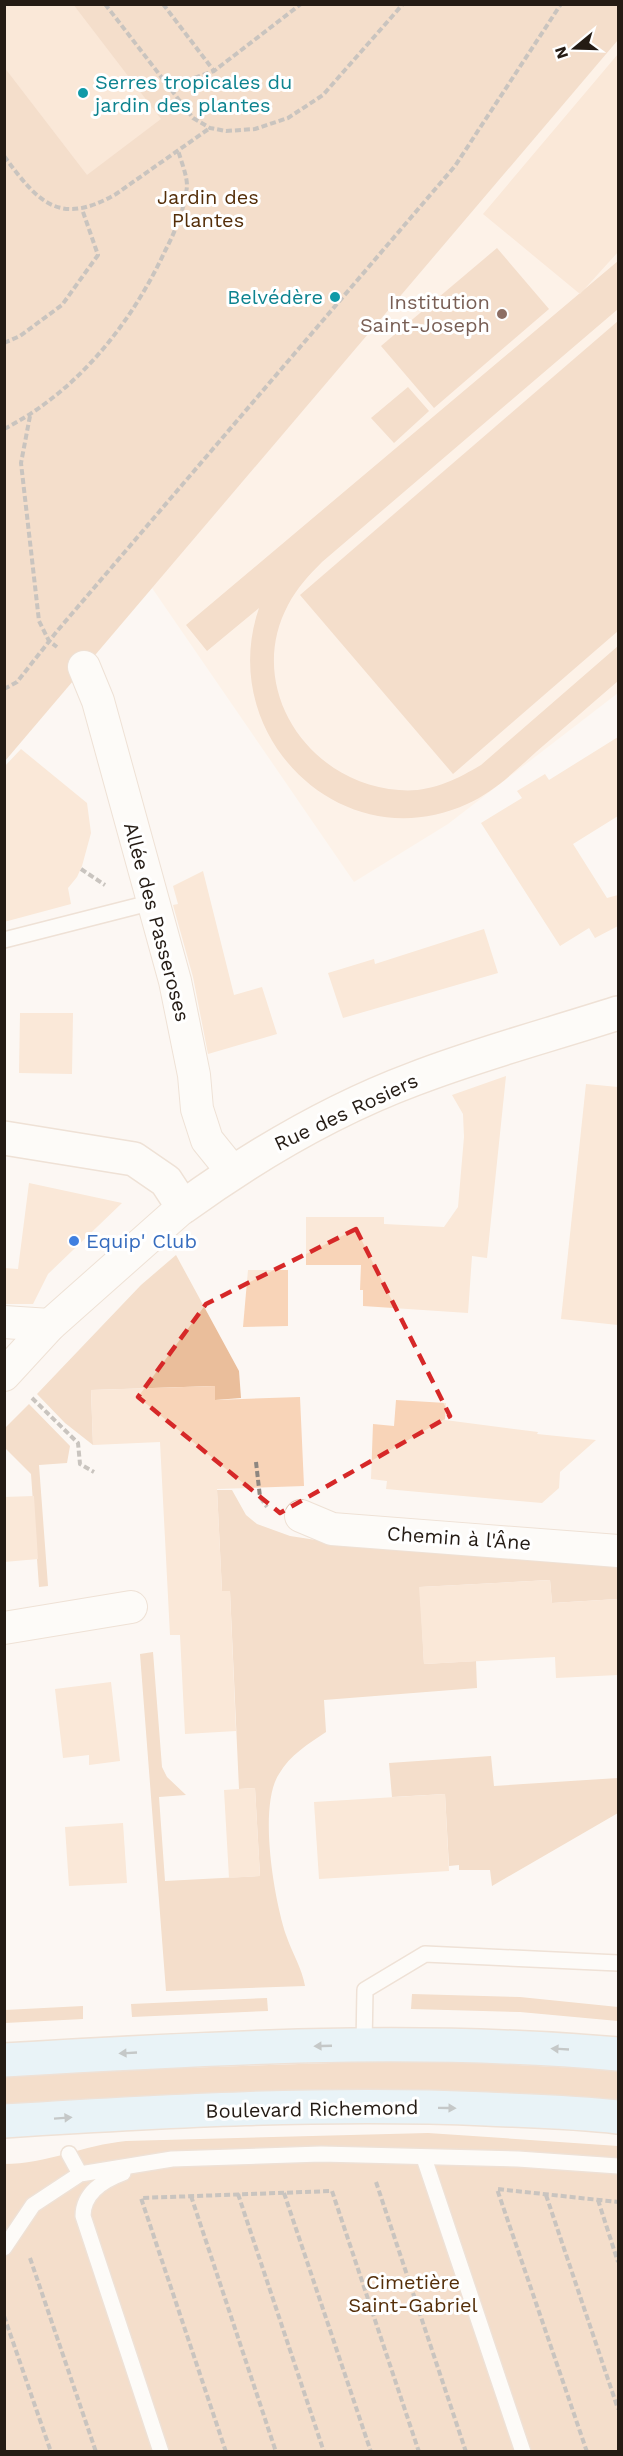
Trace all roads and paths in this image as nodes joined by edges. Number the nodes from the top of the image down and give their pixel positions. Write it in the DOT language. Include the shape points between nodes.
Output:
graph roads {
  1 [pos="105,4"];
  2 [pos="163,4"];
  3 [pos="301,4"];
  4 [pos="403,4"];
  5 [pos="561,4"];
  6 [pos="214,71"];
  7 [pos="169,87"];
  8 [pos="210,128"];
  9 [pos="178,150"];
  10 [pos="4,156"];
  11 [pos="82,209"];
  12 [pos="4,343"];
  13 [pos="30,416"];
  14 [pos="4,429"];
  15 [pos="49,641"];
  16 [pos="84,667"];
  17 [pos="4,689"];
  18 [pos="153,902"];
  19 [pos="4,940"];
  20 [pos="618,1013"];
  21 [pos="4,1138"];
  22 [pos="232,1171"];
  23 [pos="183,1207"];
  24 [pos="4,1322"];
  25 [pos="50,1325"];
  26 [pos="4,1375"];
  27 [pos="29,1396"];
  28 [pos="94,1472"];
  29 [pos="301,1516"];
  30 [pos="618,1551"];
  31 [pos="131,1607"];
  32 [pos="4,1629"];
  33 [pos="618,1963"];
  34 [pos="364,2044"];
  35 [pos="618,2054"];
  36 [pos="4,2060"];
  37 [pos="618,2117"];
  38 [pos="4,2121"];
  39 [pos="69,2154"];
  40 [pos="367,2156"];
  41 [pos="424,2158"];
  42 [pos="172,2159"];
  43 [pos="618,2166"];
  44 [pos="80,2174"];
  45 [pos="284,2193"];
  46 [pos="238,2194"];
  47 [pos="546,2194"];
  48 [pos="191,2196"];
  49 [pos="598,2200"];
  50 [pos="618,2202"];
  51 [pos="19,2226"];
  52 [pos="4,2248"];
  53 [pos="618,2262"];
  54 [pos="4,2316"];
  55 [pos="618,2409"];
  56 [pos="51,2451"];
  57 [pos="96,2451"];
  58 [pos="161,2451"];
  59 [pos="226,2451"];
  60 [pos="276,2451"];
  61 [pos="324,2451"];
  62 [pos="371,2451"];
  63 [pos="419,2451"];
  64 [pos="466,2451"];
  65 [pos="523,2451"];
  66 [pos="587,2451"];
  1 -- 7 [label="path"];
  2 -- 6 [label="path"];
  3 -- 6 [label="path"];
  4 -- 8 [label="path" via="323,95 288,118 255,129"];
  5 -- 15 [label="path" via="455,166"];
  6 -- 7 [label="path"];
  7 -- 8 [label="path" via="193,118"];
  8 -- 9 [label="path"];
  9 -- 11 [label="path" via="100,204"];
  9 -- 13 [label="path" via="187,184 176,229 154,275 117,334 75,378"];
  10 -- 11 [label="path" via="46,203"];
  11 -- 12 [label="path" via="98,255 62,305"];
  13 -- 14 [label="path"];
  13 -- 15 [label="path" via="21,463 39,621"];
  15 -- 16 [label="path"];
  15 -- 17 [label="path" via="17,682"];
  16 -- 18 [label="street, Allée des Passeroses" via="98,701"];
  18 -- 19 [label="lane"];
  18 -- 22 [label="street, Allée des Passeroses" via="175,981 197,1109 207,1140"];
  20 -- 22 [label="street, Rue des Rosiers" via="413,1079 321,1120"];
  21 -- 23 [label="street" via="134,1160 166,1181"];
  22 -- 23 [label="street, Rue des Rosiers"];
  23 -- 25 [label="street, Rue des Rosiers"];
  24 -- 25 [label="street"];
  25 -- 26 [label="street, Rue des Rosiers"];
  27 -- 28 [label="path" via="78,1443 80,1464"];
  29 -- 30 [label="street, Chemin à l'Âne" via="332,1528"];
  31 -- 32 [label="street"];
  33 -- 34 [label="lane" via="425,1954 365,1990"];
  35 -- 34 [label="main road, one-way" via="485,2045"];
  34 -- 36 [label="main road, one-way"];
  38 -- 37 [label="main road, Boulevard Richemond, one-way" via="326,2106 468,2108"];
  39 -- 44 [label="lane"];
  40 -- 41 [label="lane"];
  40 -- 42 [label="lane"];
  40 -- 64 [label="path"];
  41 -- 43 [label="lane"];
  41 -- 65 [label="lane"];
  42 -- 44 [label="lane"];
  42 -- 58 [label="lane" via="107,2179 83,2205 86,2228"];
  44 -- 51 [label="lane" via="33,2205"];
  45 -- 46 [label="path"];
  45 -- 62 [label="path"];
  45 -- 63 [label="path" via="332,2191"];
  46 -- 48 [label="path"];
  46 -- 61 [label="path"];
  47 -- 49 [label="path"];
  47 -- 55 [label="path"];
  47 -- 66 [label="path" via="497,2189"];
  48 -- 59 [label="path" via="141,2198"];
  48 -- 60 [label="path"];
  49 -- 50 [label="path"];
  49 -- 53 [label="path"];
  51 -- 52 [label="lane"];
  51 -- 57 [label="path"];
  54 -- 56 [label="path"];
}
